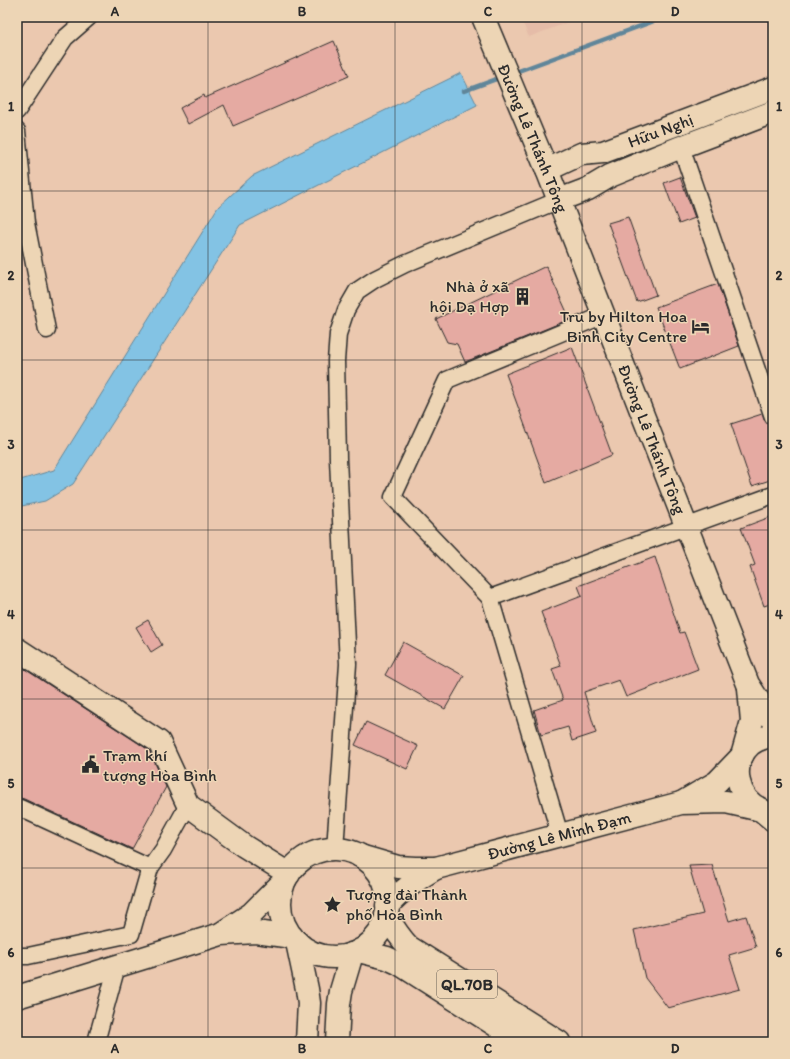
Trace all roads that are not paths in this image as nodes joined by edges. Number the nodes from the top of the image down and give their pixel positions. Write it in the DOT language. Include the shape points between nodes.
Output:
graph roads {
  1 [pos="90,17"];
  2 [pos="483,17"];
  3 [pos="773,88"];
  4 [pos="19,103"];
  5 [pos="773,112"];
  6 [pos="17,131"];
  7 [pos="681,147"];
  8 [pos="548,170"];
  9 [pos="559,200"];
  10 [pos="604,315"];
  11 [pos="47,330"];
  12 [pos="773,417"];
  13 [pos="773,494"];
  14 [pos="686,526"];
  15 [pos="490,598"];
  16 [pos="17,649"];
  17 [pos="748,684"];
  18 [pos="773,719"];
  19 [pos="773,735"];
  20 [pos="742,756"];
  21 [pos="681,803"];
  22 [pos="188,805"];
  23 [pos="17,812"];
  24 [pos="769,814"];
  25 [pos="560,835"];
  26 [pos="335,849"];
  27 [pos="360,856"];
  28 [pos="150,868"];
  29 [pos="436,868"];
  30 [pos="288,876"];
  31 [pos="387,911"];
  32 [pos="221,934"];
  33 [pos="294,939"];
  34 [pos="355,952"];
  35 [pos="17,956"];
  36 [pos="116,966"];
  37 [pos="17,997"];
  38 [pos="96,1042"];
  39 [pos="307,1042"];
  40 [pos="337,1042"];
  41 [pos="522,1042"];
  42 [pos="559,1042"];
  1 -- 4 [label="street" via="65,38"];
  2 -- 8 [label="main road, Đường Lê Thánh Tông"];
  3 -- 8 [label="main road, Hữu Nghị" via="602,152 581,154"];
  5 -- 7 [label="main road, Hữu Nghị"];
  6 -- 11 [label="street" via="26,223"];
  7 -- 9 [label="main road, Hữu Nghị"];
  7 -- 12 [label="street"];
  8 -- 9 [label="main road, Đường Lê Thánh Tông"];
  9 -- 10 [label="main road, Đường Lê Thánh Tông"];
  9 -- 26 [label="street" via="375,279 357,291 346,310 338,334 336,361 348,664"];
  10 -- 14 [label="main road, Đường Lê Thánh Tông"];
  10 -- 15 [label="street" via="447,380 393,497"];
  13 -- 14 [label="street"];
  14 -- 15 [label="street"];
  14 -- 17 [label="main road, Đường Lê Thánh Tông"];
  15 -- 25 [label="street"];
  16 -- 22 [label="main road" via="159,742"];
  17 -- 18 [label="main road, Đường Lê Thánh Tông"];
  17 -- 20 [label="main road, Đường Lê Thánh Tông" via="752,721"];
  19 -- 20 [label="main road" via="761,738"];
  20 -- 21 [label="main road" via="717,782"];
  20 -- 24 [label="main road, Đường Lê Thánh Tông" via="738,768 738,781 742,793 750,803"];
  21 -- 24 [label="main road" via="726,802"];
  21 -- 25 [label="main road, Đường Lê Minh Đạm"];
  22 -- 28 [label="street"];
  22 -- 30 [label="main road"];
  23 -- 28 [label="street" via="20,808"];
  25 -- 29 [label="main road, Đường Lê Minh Đạm"];
  26 -- 27 [label="main road"];
  26 -- 30 [label="main road" via="309,856"];
  27 -- 29 [label="main road, Đường Lê Minh Đạm" via="384,864"];
  27 -- 31 [label="main road" via="372,865 381,878 386,892"];
  28 -- 35 [label="street" via="131,934 28,956"];
  29 -- 31 [label="main road, Đường Lê Minh Đạm" via="403,890"];
  30 -- 32 [label="main road" via="251,914"];
  30 -- 33 [label="main road" via="281,894 280,909 284,924"];
  31 -- 34 [label="main road" via="376,936 365,947"];
  31 -- 42 [label="main road, QL.70B" via="394,930 409,947"];
  32 -- 33 [label="main road" via="256,932"];
  32 -- 36 [label="main road"];
  33 -- 34 [label="main road" via="309,951 322,956 337,957"];
  33 -- 39 [label="main road" via="309,1003"];
  34 -- 40 [label="main road" via="341,991"];
  34 -- 41 [label="main road, QL.70B" via="387,958 398,963"];
  36 -- 37 [label="main road"];
  36 -- 38 [label="street"];
}
